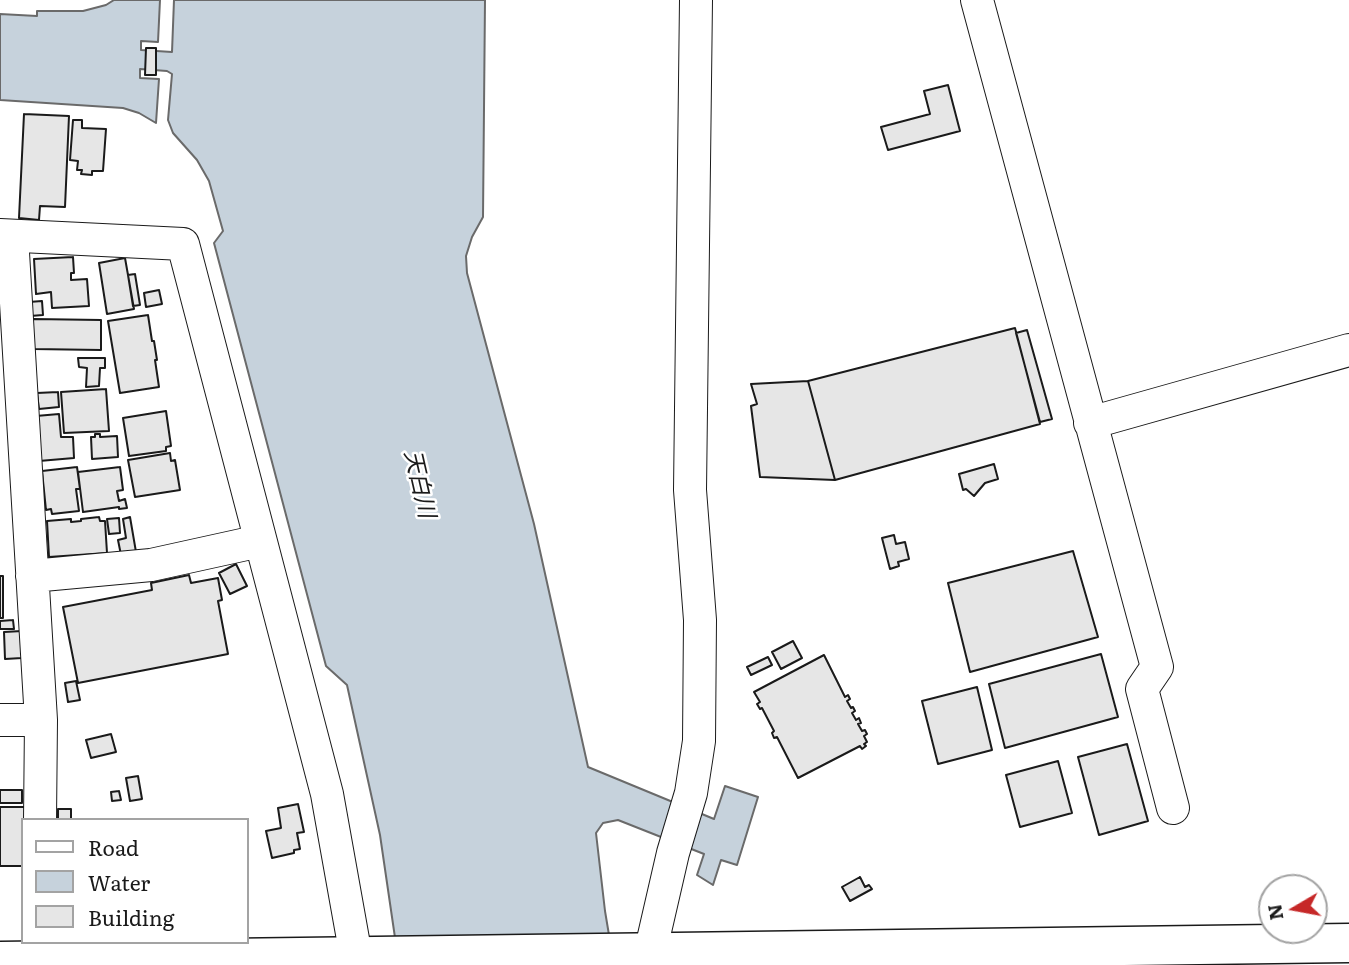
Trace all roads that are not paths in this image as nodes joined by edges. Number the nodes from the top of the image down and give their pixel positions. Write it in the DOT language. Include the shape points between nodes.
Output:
graph roads {
  1 [pos="696,0"];
  2 [pos="977,0"];
  3 [pos="6,235"];
  4 [pos="1349,350"];
  5 [pos="1090,423"];
  6 [pos="260,541"];
  7 [pos="32,576"];
  8 [pos="0,720"];
  9 [pos="41,720"];
  10 [pos="1173,808"];
  11 [pos="40,818"];
  12 [pos="1349,943"];
  13 [pos="39,956"];
  14 [pos="643,957"];
  15 [pos="369,958"];
  16 [pos="0,961"];
  17 [pos="217,962"];
  1 -- 14 [label="street" via="690,490 700,620 699,741 691,793"];
  2 -- 5 [label="street"];
  3 -- 6 [label="street" via="183,244"];
  3 -- 7 [label="street"];
  4 -- 5 [label="street"];
  5 -- 10 [label="street" via="1157,667 1142,690"];
  6 -- 7 [label="street" via="151,565"];
  6 -- 15 [label="street"];
  7 -- 9 [label="street"];
  8 -- 9 [label="street"];
  9 -- 11 [label="street"];
  12 -- 14 [label="main road"];
  13 -- 16 [label="main road"];
  13 -- 17 [label="main road"];
  14 -- 15 [label="main road"];
  15 -- 17 [label="main road"];
}
